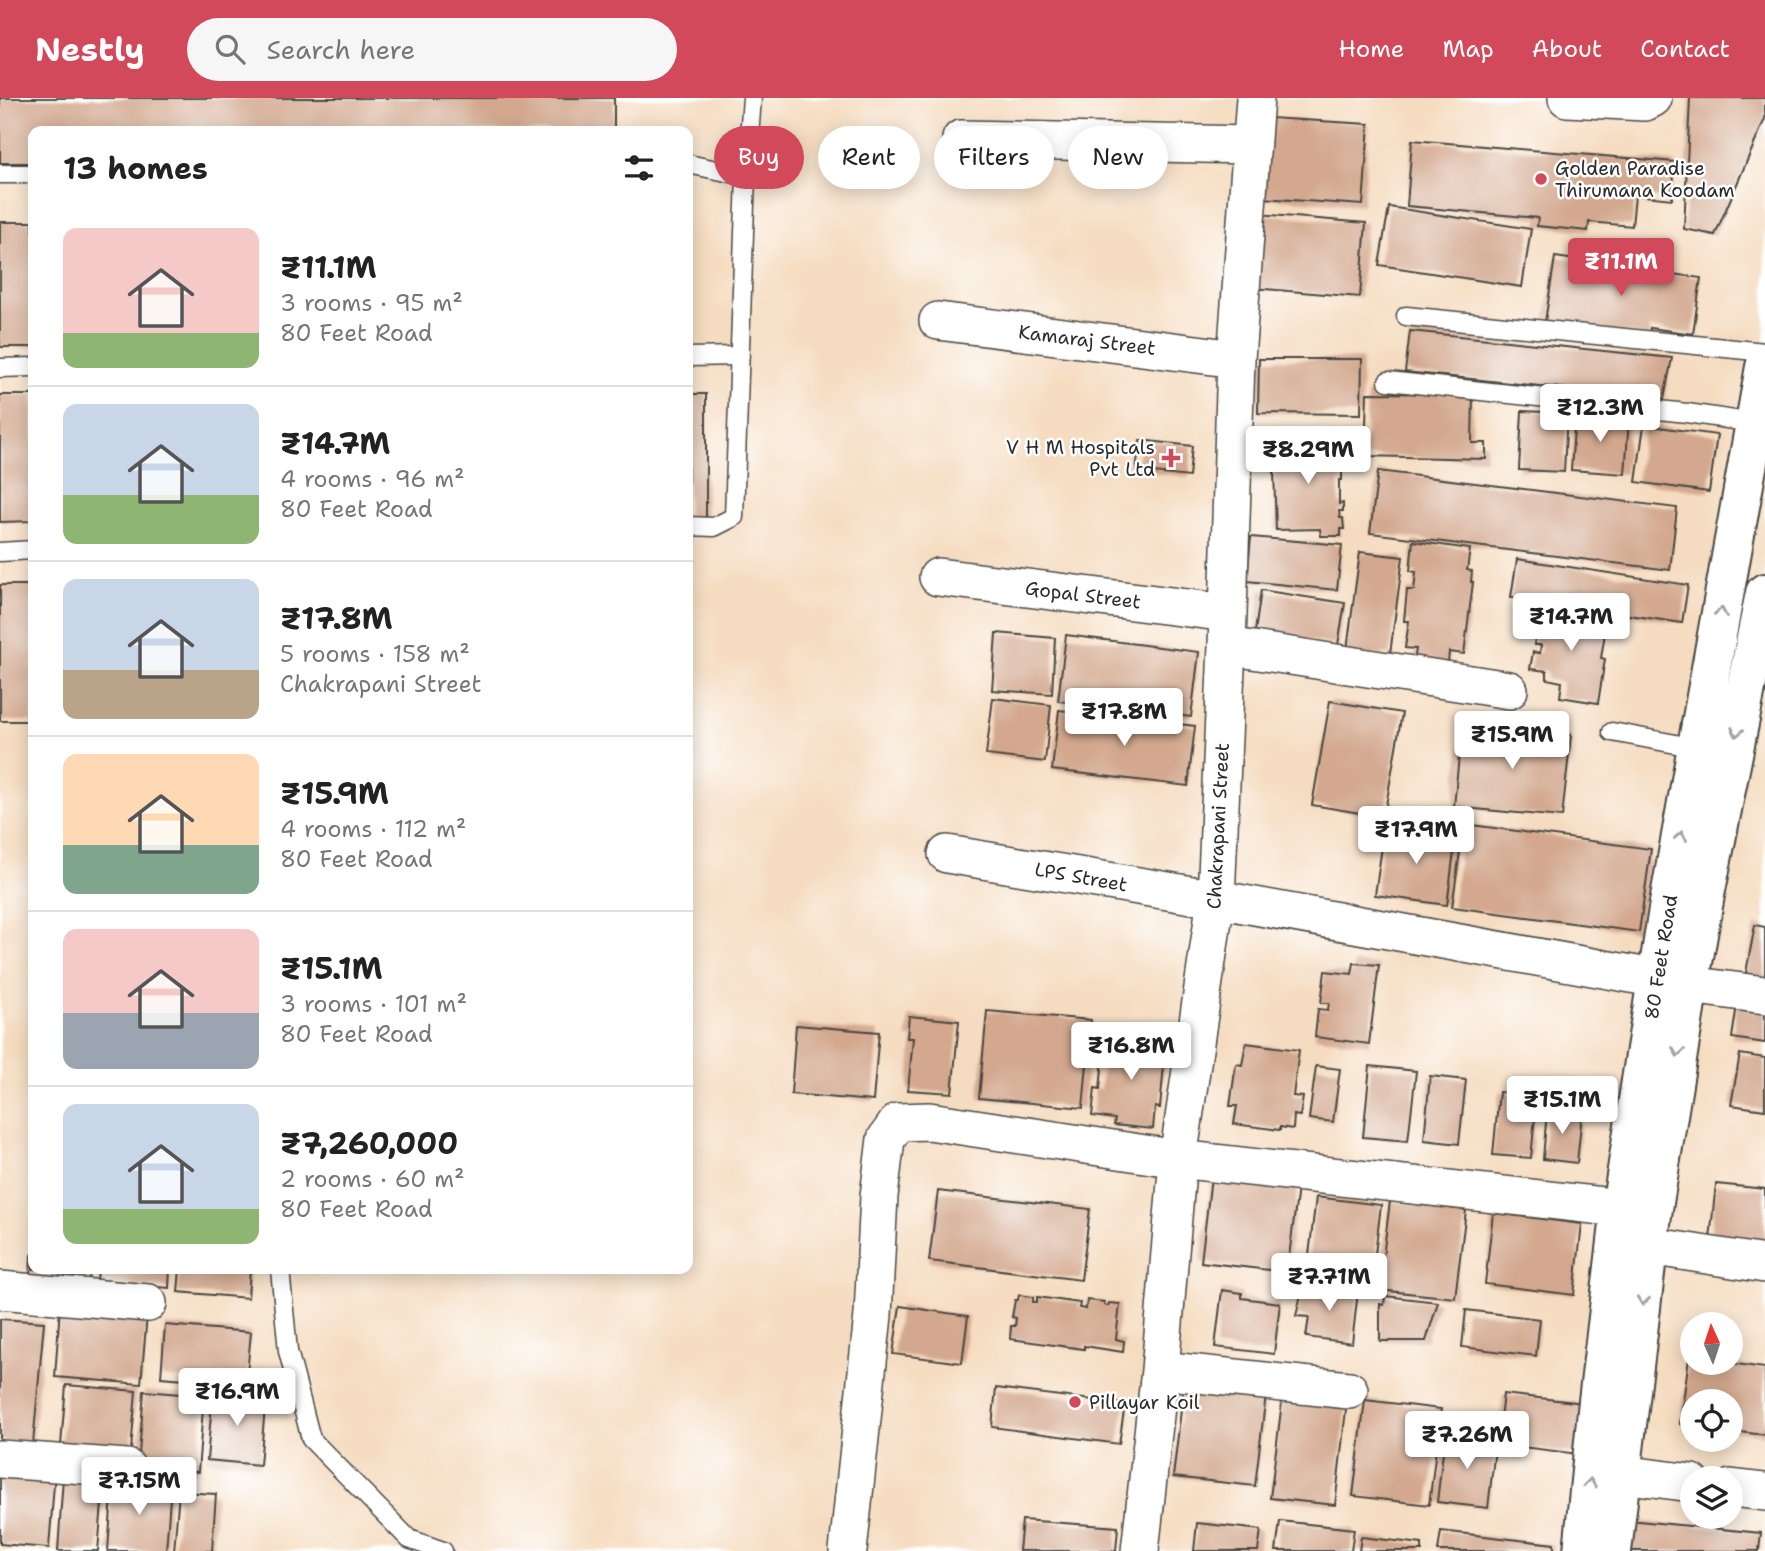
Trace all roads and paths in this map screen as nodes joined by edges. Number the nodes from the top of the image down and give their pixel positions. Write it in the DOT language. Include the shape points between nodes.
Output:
graph roads {
  1 [pos="752,98"];
  2 [pos="1255,98"];
  3 [pos="1567,98"];
  4 [pos="1653,98"];
  5 [pos="750,126"];
  6 [pos="1054,141"];
  7 [pos="1251,145"];
  8 [pos="693,165"];
  9 [pos="714,169"];
  10 [pos="0,174"];
  11 [pos="28,174"];
  12 [pos="746,189"];
  13 [pos="1406,316"];
  14 [pos="938,321"];
  15 [pos="1765,352"];
  16 [pos="740,356"];
  17 [pos="693,357"];
  18 [pos="1236,359"];
  19 [pos="28,367"];
  20 [pos="1765,367"];
  21 [pos="0,368"];
  22 [pos="1388,381"];
  23 [pos="1754,423"];
  24 [pos="693,526"];
  25 [pos="28,551"];
  26 [pos="0,552"];
  27 [pos="938,577"];
  28 [pos="1765,593"];
  29 [pos="1228,629"];
  30 [pos="1509,690"];
  31 [pos="1612,732"];
  32 [pos="1697,748"];
  33 [pos="947,854"];
  34 [pos="1216,899"];
  35 [pos="1674,982"];
  36 [pos="1765,995"];
  37 [pos="1178,1159"];
  38 [pos="1621,1208"];
  39 [pos="1649,1246"];
  40 [pos="1765,1264"];
  41 [pos="280,1274"];
  42 [pos="0,1290"];
  43 [pos="148,1303"];
  44 [pos="1160,1370"];
  45 [pos="1349,1390"];
  46 [pos="0,1459"];
  47 [pos="127,1468"];
  48 [pos="1621,1474"];
  49 [pos="1680,1481"];
  50 [pos="1743,1489"];
  51 [pos="1765,1492"];
  52 [pos="443,1551"];
  53 [pos="848,1551"];
  54 [pos="1140,1551"];
  55 [pos="1583,1551"];
  56 [pos="1612,1551"];
  1 -- 5 [label="lane"];
  2 -- 7 [label="street, Chakrapani Street"];
  3 -- 4 [label="street" via="1645,102"];
  6 -- 7 [label="street"];
  7 -- 18 [label="street, Chakrapani Street"];
  8 -- 9 [label="lane"];
  10 -- 11 [label="lane"];
  12 -- 16 [label="lane"];
  13 -- 15 [label="lane"];
  14 -- 18 [label="street, Kamaraj Street"];
  16 -- 17 [label="lane"];
  16 -- 24 [label="lane" via="734,517 714,527"];
  18 -- 29 [label="street, Chakrapani Street"];
  19 -- 21 [label="lane"];
  20 -- 23 [label="street, 80 Feet Road"];
  22 -- 23 [label="lane"];
  32 -- 23 [label="street, 80 Feet Road, one-way"];
  25 -- 26 [label="lane"];
  27 -- 29 [label="street, Gopal Street"];
  28 -- 35 [label="street, 80 Feet Road, one-way" via="1704,895"];
  29 -- 30 [label="street, Gopal Street"];
  29 -- 34 [label="street, Chakrapani Street"];
  31 -- 32 [label="lane"];
  35 -- 32 [label="street, 80 Feet Road, one-way" via="1669,904"];
  33 -- 34 [label="street, LPS Street"];
  34 -- 35 [label="street, LPS Street"];
  34 -- 37 [label="street, Chakrapani Street"];
  35 -- 36 [label="street, LPS Street"];
  35 -- 38 [label="street, 80 Feet Road"];
  35 -- 39 [label="street, 80 Feet Road, one-way"];
  37 -- 38 [label="street"];
  37 -- 44 [label="street, Chakrapani Street"];
  37 -- 53 [label="street" via="929,1121 898,1122 884,1150 873,1315"];
  55 -- 38 [label="street, 80 Feet Road, one-way"];
  39 -- 40 [label="street"];
  39 -- 48 [label="street, 80 Feet Road, one-way"];
  41 -- 52 [label="lane" via="288,1351 311,1439 409,1538"];
  42 -- 43 [label="street"];
  44 -- 45 [label="street"];
  44 -- 54 [label="street, Chakrapani Street"];
  46 -- 47 [label="street"];
  48 -- 49 [label="street"];
  48 -- 56 [label="street, 80 Feet Road"];
  50 -- 51 [label="street"];
}
